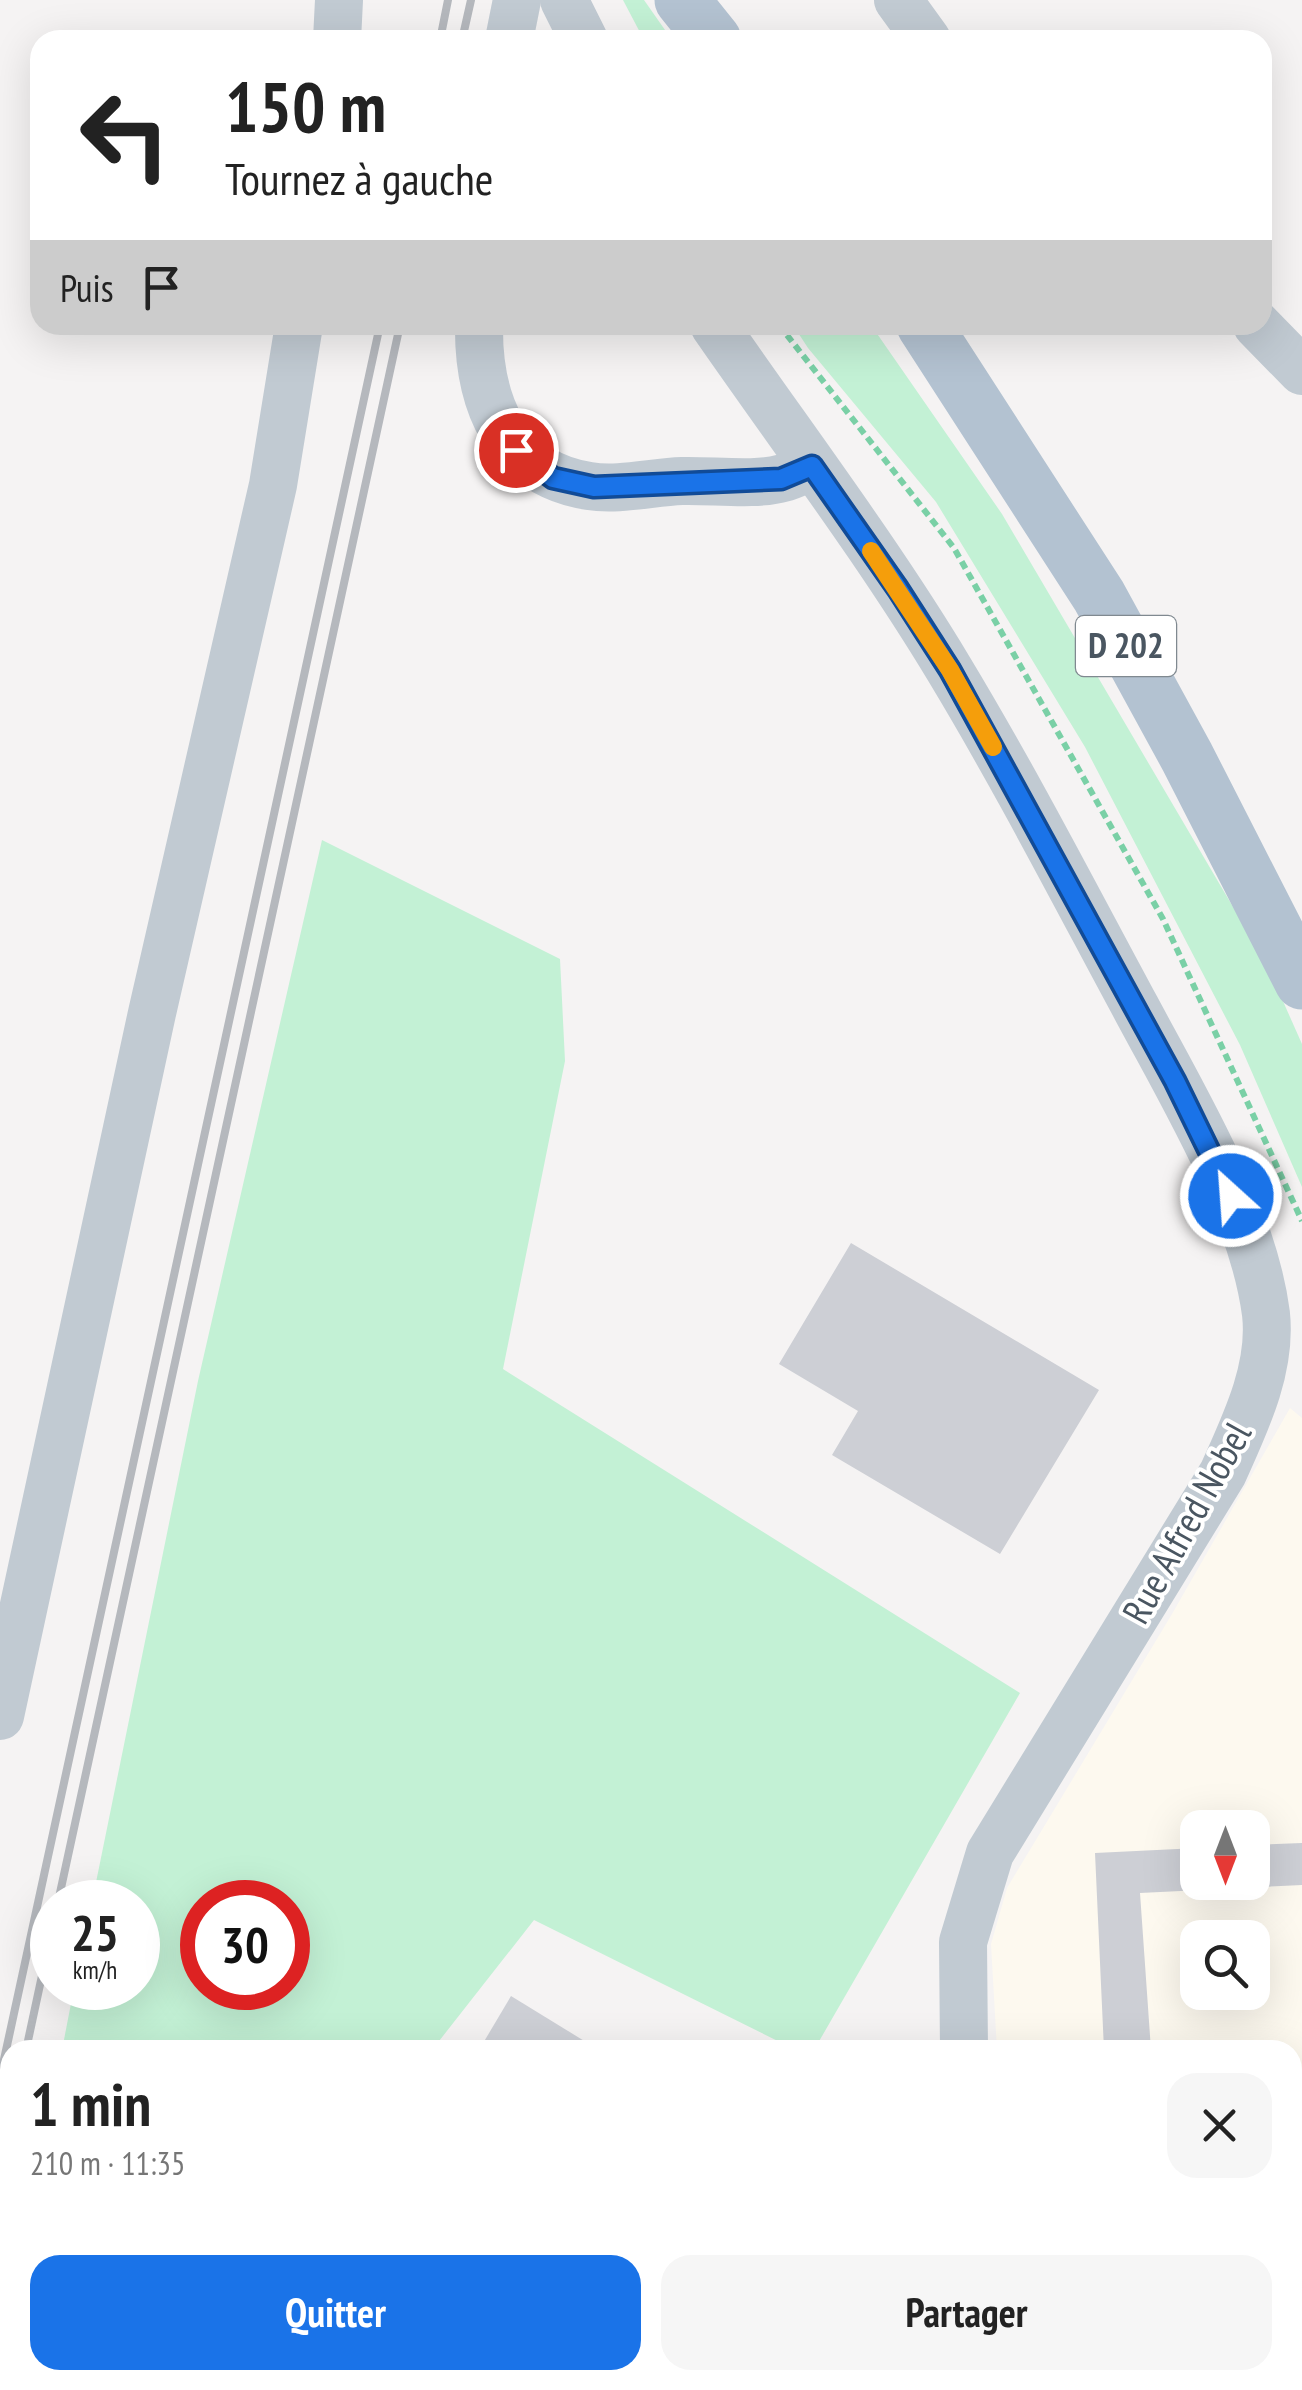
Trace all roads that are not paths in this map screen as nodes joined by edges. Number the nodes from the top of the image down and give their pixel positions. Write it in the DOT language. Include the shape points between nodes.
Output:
graph roads {
  1 [pos="339,0"];
  2 [pos="517,0"];
  3 [pos="564,0"];
  4 [pos="682,0"];
  5 [pos="898,0"];
  6 [pos="337,30"];
  7 [pos="510,30"];
  8 [pos="579,30"];
  9 [pos="706,30"];
  10 [pos="920,30"];
  11 [pos="297,335"];
  12 [pos="479,335"];
  13 [pos="721,335"];
  14 [pos="930,335"];
  15 [pos="1267,335"];
  16 [pos="1302,371"];
  17 [pos="812,466"];
  18 [pos="1302,982"];
  19 [pos="3,1691"];
  20 [pos="964,2040"];
  1 -- 6 [label="street"];
  2 -- 7 [label="street"];
  3 -- 8 [label="street"];
  4 -- 9 [label="main road"];
  5 -- 10 [label="street"];
  11 -- 19 [label="street" via="273,485"];
  12 -- 17 [label="street" via="491,410 516,450 553,478 594,487 781,479"];
  13 -- 17 [label="street, Rue Alfred Nobel"];
  14 -- 18 [label="main road, D 202" via="1099,596"];
  15 -- 16 [label="street"];
  17 -- 20 [label="street, Rue Alfred Nobel" via="950,670 1166,1063 1237,1212 1266,1317 1263,1367 1223,1473 990,1853 963,1942"];
}
